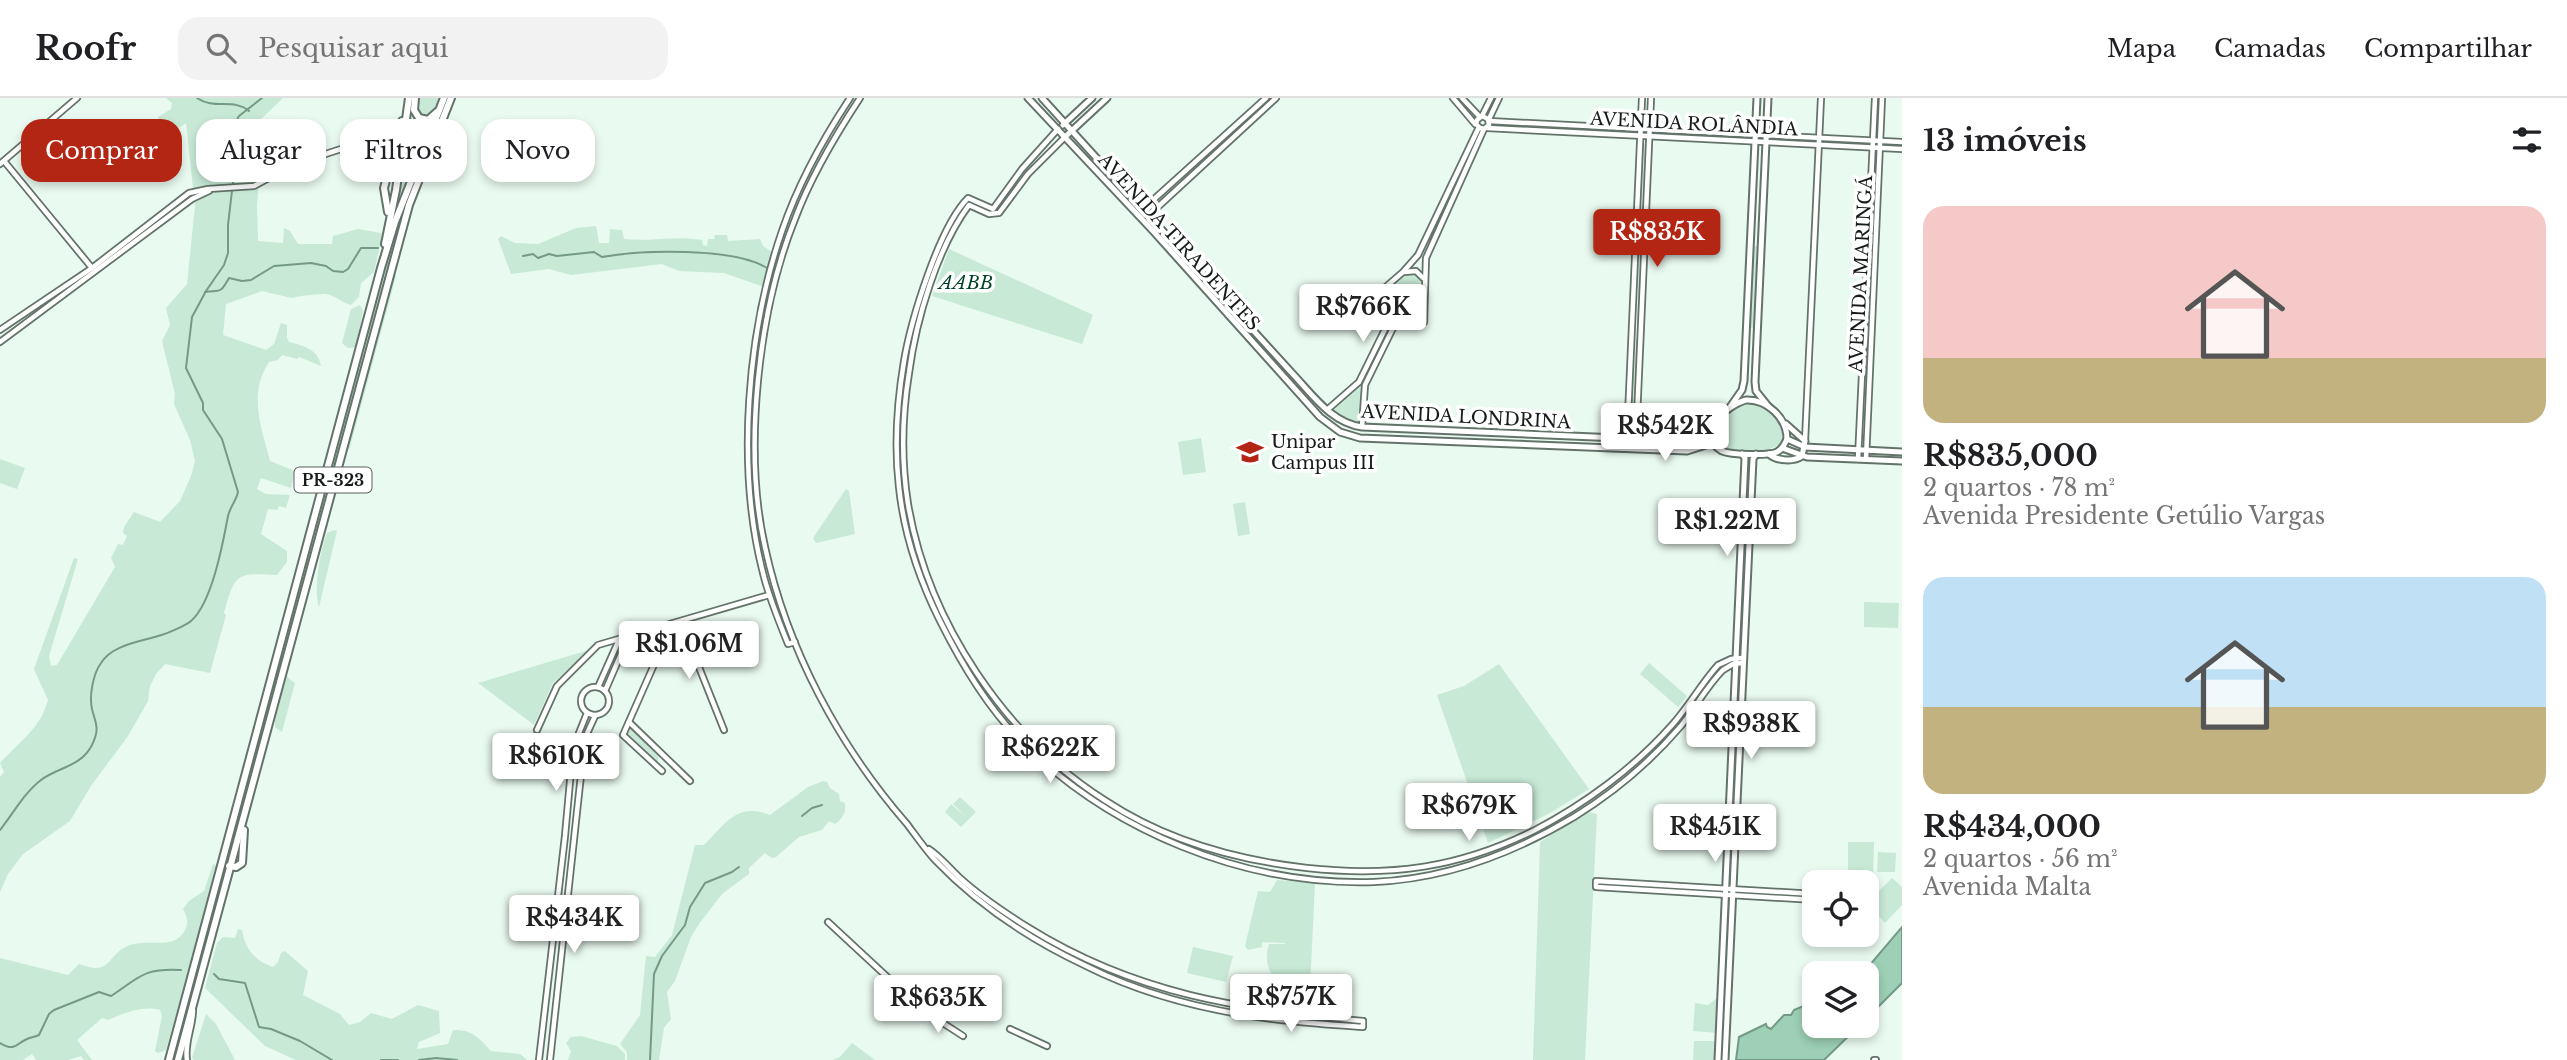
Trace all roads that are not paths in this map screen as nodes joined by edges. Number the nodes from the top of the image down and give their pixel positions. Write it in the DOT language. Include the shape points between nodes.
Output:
graph roads {
  1 [pos="77,98"];
  2 [pos="415,98"];
  3 [pos="444,98"];
  4 [pos="451,98"];
  5 [pos="850,98"];
  6 [pos="860,98"];
  7 [pos="1028,98"];
  8 [pos="1042,98"];
  9 [pos="1092,98"];
  10 [pos="1107,98"];
  11 [pos="1266,98"];
  12 [pos="1276,98"];
  13 [pos="1452,98"];
  14 [pos="1462,98"];
  15 [pos="1491,98"];
  16 [pos="1499,98"];
  17 [pos="1642,98"];
  18 [pos="1651,98"];
  19 [pos="1757,98"];
  20 [pos="1768,98"];
  21 [pos="1821,98"];
  22 [pos="1875,98"];
  23 [pos="1882,98"];
  24 [pos="408,101"];
  25 [pos="1073,115"];
  26 [pos="1481,117"];
  27 [pos="402,119"];
  28 [pos="1489,121"];
  29 [pos="1065,123"];
  30 [pos="1080,123"];
  31 [pos="1481,128"];
  32 [pos="1058,130"];
  33 [pos="1072,130"];
  34 [pos="1641,133"];
  35 [pos="1649,133"];
  36 [pos="1065,137"];
  37 [pos="1755,138"];
  38 [pos="1766,139"];
  39 [pos="1819,142"];
  40 [pos="1902,142"];
  41 [pos="1873,144"];
  42 [pos="1880,144"];
  43 [pos="340,149"];
  44 [pos="1902,149"];
  45 [pos="2,162"];
  46 [pos="386,182"];
  47 [pos="217,188"];
  48 [pos="1143,209"];
  49 [pos="1137,214"];
  50 [pos="1149,215"];
  51 [pos="1143,221"];
  52 [pos="387,228"];
  53 [pos="1418,255"];
  54 [pos="1426,258"];
  55 [pos="92,268"];
  56 [pos="381,268"];
  57 [pos="1403,272"];
  58 [pos="1424,278"];
  59 [pos="1391,317"];
  60 [pos="1397,320"];
  61 [pos="0,330"];
  62 [pos="0,342"];
  63 [pos="1359,382"];
  64 [pos="1862,382"];
  65 [pos="1870,382"];
  66 [pos="1365,385"];
  67 [pos="1768,406"];
  68 [pos="1730,407"];
  69 [pos="1327,410"];
  70 [pos="1783,421"];
  71 [pos="1343,423"];
  72 [pos="1362,427"];
  73 [pos="1628,427"];
  74 [pos="1637,427"];
  75 [pos="1391,429"];
  76 [pos="1340,432"];
  77 [pos="1712,434"];
  78 [pos="1360,438"];
  79 [pos="1390,439"];
  80 [pos="1612,439"];
  81 [pos="1627,439"];
  82 [pos="1787,439"];
  83 [pos="1636,440"];
  84 [pos="1715,442"];
  85 [pos="1805,444"];
  86 [pos="1782,448"];
  87 [pos="1604,449"];
  88 [pos="1631,449"];
  89 [pos="1859,450"];
  90 [pos="1867,450"];
  91 [pos="1902,452"];
  92 [pos="1742,454"];
  93 [pos="1756,454"];
  94 [pos="1769,454"];
  95 [pos="1802,456"];
  96 [pos="1858,459"];
  97 [pos="1866,459"];
  98 [pos="1902,461"];
  99 [pos="1743,488"];
  100 [pos="1751,488"];
  101 [pos="1740,557"];
  102 [pos="1748,557"];
  103 [pos="769,595"];
  104 [pos="681,622"];
  105 [pos="672,624"];
  106 [pos="629,637"];
  107 [pos="619,639"];
  108 [pos="795,642"];
  109 [pos="1739,660"];
  110 [pos="598,687"];
  111 [pos="605,691"];
  112 [pos="587,713"];
  113 [pos="595,716"];
  114 [pos="629,722"];
  115 [pos="537,730"];
  116 [pos="724,730"];
  117 [pos="1048,756"];
  118 [pos="1042,762"];
  119 [pos="662,771"];
  120 [pos="690,780"];
  121 [pos="1107,802"];
  122 [pos="1103,808"];
  123 [pos="1566,812"];
  124 [pos="1570,819"];
  125 [pos="227,866"];
  126 [pos="1729,892"];
  127 [pos="1802,894"];
  128 [pos="1802,899"];
  129 [pos="828,922"];
  130 [pos="1054,946"];
  131 [pos="1169,989"];
  132 [pos="1167,996"];
  133 [pos="911,999"];
  134 [pos="193,1009"];
  135 [pos="926,1012"];
  136 [pos="1010,1029"];
  137 [pos="963,1036"];
  138 [pos="1048,1046"];
  139 [pos="169,1060"];
  140 [pos="178,1060"];
  141 [pos="187,1060"];
  142 [pos="539,1060"];
  143 [pos="550,1060"];
  144 [pos="1718,1060"];
  145 [pos="1725,1060"];
  1 -- 45 [label="street"];
  2 -- 3 [label="highway" via="416,115 428,120 436,115"];
  3 -- 56 [label="highway, PR-323"];
  4 -- 125 [label="highway, PR-323" via="409,205 257,770 243,837 243,863"];
  5 -- 103 [label="street" via="815,156 785,222 762,304 749,402 751,489"];
  6 -- 108 [label="street" via="813,177 789,234 759,372 755,428 759,514 768,561"];
  7 -- 32 [label="main road, AVENIDA TIRADENTES"];
  8 -- 29 [label="main road, AVENIDA TIRADENTES"];
  9 -- 25 [label="main road"];
  10 -- 30 [label="main road"];
  11 -- 48 [label="street"];
  12 -- 50 [label="street"];
  13 -- 31 [label="street"];
  14 -- 26 [label="street"];
  15 -- 26 [label="street"];
  16 -- 28 [label="street"];
  17 -- 34 [label="street"];
  18 -- 35 [label="street"];
  19 -- 37 [label="main road"];
  20 -- 38 [label="main road"];
  21 -- 39 [label="street"];
  22 -- 41 [label="street, AVENIDA MARINGÁ"];
  23 -- 42 [label="street, AVENIDA MARINGÁ"];
  24 -- 27 [label="highway"];
  24 -- 52 [label="highway"];
  25 -- 29 [label="main road"];
  25 -- 30 [label="main road"];
  26 -- 28 [label="street"];
  26 -- 31 [label="street" via="1476,122"];
  28 -- 31 [label="street"];
  28 -- 34 [label="street, AVENIDA ROLÂNDIA"];
  29 -- 32 [label="main road"];
  29 -- 33 [label="main road, AVENIDA TIRADENTES"];
  30 -- 33 [label="main road"];
  31 -- 34 [label="street, AVENIDA ROLÂNDIA"];
  31 -- 53 [label="street"];
  31 -- 54 [label="street"];
  32 -- 36 [label="main road, AVENIDA TIRADENTES"];
  32 -- 118 [label="street" via="993,209 968,198 956,214 916,309 897,410 899,487 921,583 974,684"];
  33 -- 36 [label="main road"];
  33 -- 48 [label="main road, AVENIDA TIRADENTES"];
  34 -- 35 [label="street, AVENIDA ROLÂNDIA"];
  34 -- 73 [label="street"];
  35 -- 37 [label="street, AVENIDA ROLÂNDIA"];
  35 -- 74 [label="street"];
  36 -- 49 [label="main road, AVENIDA TIRADENTES"];
  36 -- 117 [label="street" via="1028,174 999,213 989,214 969,205 922,310 904,410 905,483 928,579 993,695"];
  37 -- 38 [label="street, AVENIDA ROLÂNDIA"];
  37 -- 68 [label="main road" via="1744,385"];
  38 -- 39 [label="street, AVENIDA ROLÂNDIA"];
  38 -- 67 [label="main road" via="1755,382"];
  39 -- 41 [label="street, AVENIDA ROLÂNDIA"];
  39 -- 85 [label="street"];
  40 -- 42 [label="street, AVENIDA ROLÂNDIA"];
  41 -- 42 [label="street, AVENIDA ROLÂNDIA"];
  41 -- 64 [label="street, AVENIDA MARINGÁ"];
  42 -- 44 [label="street, AVENIDA ROLÂNDIA"];
  42 -- 65 [label="street, AVENIDA MARINGÁ"];
  43 -- 47 [label="street" via="295,164 259,184"];
  45 -- 55 [label="street"];
  46 -- 52 [label="highway"];
  47 -- 55 [label="street" via="189,193"];
  47 -- 62 [label="street" via="192,199"];
  48 -- 49 [label="street"];
  48 -- 50 [label="main road, AVENIDA TIRADENTES"];
  49 -- 51 [label="main road, AVENIDA TIRADENTES"];
  50 -- 51 [label="street"];
  50 -- 69 [label="main road, AVENIDA TIRADENTES"];
  51 -- 76 [label="main road, AVENIDA TIRADENTES" via="1282,376"];
  52 -- 56 [label="highway"];
  53 -- 54 [label="street"];
  53 -- 57 [label="street"];
  54 -- 58 [label="street"];
  55 -- 61 [label="street"];
  56 -- 125 [label="highway, PR-323" via="235,819"];
  57 -- 58 [label="street" via="1416,271"];
  57 -- 59 [label="street" via="1373,298"];
  58 -- 60 [label="street" via="1424,322"];
  59 -- 60 [label="street"];
  59 -- 63 [label="street"];
  60 -- 66 [label="street"];
  63 -- 66 [label="street"];
  63 -- 69 [label="street"];
  64 -- 65 [label="street"];
  64 -- 89 [label="street, AVENIDA MARINGÁ"];
  65 -- 90 [label="street, AVENIDA MARINGÁ"];
  66 -- 72 [label="street"];
  67 -- 68 [label="main road" via="1750,400"];
  67 -- 70 [label="main road"];
  68 -- 77 [label="main road" via="1714,422"];
  69 -- 71 [label="main road, AVENIDA TIRADENTES"];
  70 -- 82 [label="main road"];
  70 -- 85 [label="main road"];
  71 -- 72 [label="main road, AVENIDA LONDRINA"];
  72 -- 75 [label="main road, AVENIDA LONDRINA"];
  72 -- 78 [label="main road"];
  73 -- 74 [label="street"];
  73 -- 81 [label="street"];
  74 -- 83 [label="street"];
  75 -- 79 [label="main road"];
  75 -- 80 [label="main road, AVENIDA LONDRINA"];
  76 -- 78 [label="main road, AVENIDA LONDRINA"];
  77 -- 83 [label="main road, AVENIDA LONDRINA" via="1688,441"];
  77 -- 84 [label="main road"];
  78 -- 79 [label="main road, AVENIDA LONDRINA"];
  79 -- 87 [label="main road, AVENIDA LONDRINA"];
  80 -- 81 [label="main road, AVENIDA LONDRINA"];
  80 -- 87 [label="main road"];
  81 -- 83 [label="main road, AVENIDA LONDRINA"];
  82 -- 85 [label="main road"];
  82 -- 86 [label="main road"];
  83 -- 88 [label="main road"];
  84 -- 88 [label="main road, AVENIDA LONDRINA" via="1688,451"];
  84 -- 92 [label="main road" via="1726,452"];
  85 -- 89 [label="main road"];
  85 -- 95 [label="main road"];
  86 -- 94 [label="main road"];
  86 -- 95 [label="main road"];
  87 -- 88 [label="main road, AVENIDA LONDRINA"];
  89 -- 90 [label="main road"];
  89 -- 96 [label="street, AVENIDA MARINGÁ"];
  90 -- 91 [label="main road"];
  90 -- 97 [label="street, AVENIDA MARINGÁ"];
  92 -- 93 [label="main road"];
  92 -- 99 [label="main road"];
  93 -- 94 [label="main road"];
  93 -- 100 [label="main road"];
  94 -- 95 [label="main road" via="1786,459"];
  95 -- 96 [label="main road"];
  96 -- 97 [label="main road"];
  97 -- 98 [label="main road"];
  99 -- 100 [label="main road"];
  99 -- 101 [label="main road"];
  100 -- 102 [label="main road"];
  101 -- 102 [label="main road"];
  101 -- 109 [label="main road"];
  102 -- 109 [label="main road"];
  103 -- 104 [label="street"];
  103 -- 108 [label="street" via="788,644"];
  104 -- 105 [label="street"];
  104 -- 116 [label="street"];
  105 -- 106 [label="street"];
  105 -- 114 [label="street"];
  106 -- 107 [label="street"];
  106 -- 111 [label="street"];
  107 -- 110 [label="street"];
  107 -- 115 [label="street" via="598,645 557,686"];
  108 -- 130 [label="street" via="858,763 931,856 1011,923"];
  109 -- 123 [label="street" via="1722,662 1648,749"];
  109 -- 124 [label="street" via="1720,673 1653,755"];
  109 -- 126 [label="main road"];
  110 -- 111 [label="street"];
  110 -- 112 [label="street" via="589,688 581,697"];
  111 -- 113 [label="street" via="607,708"];
  112 -- 113 [label="street"];
  112 -- 142 [label="street" via="573,748"];
  113 -- 143 [label="street" via="585,738"];
  114 -- 119 [label="street" via="623,735"];
  114 -- 120 [label="street"];
  117 -- 118 [label="street"];
  117 -- 121 [label="street"];
  118 -- 122 [label="street"];
  121 -- 122 [label="street"];
  121 -- 123 [label="street" via="1153,826 1221,852 1351,873 1408,870 1473,855 1534,831"];
  122 -- 124 [label="street" via="1177,844 1231,863 1351,881 1420,876 1479,862"];
  123 -- 124 [label="street"];
  125 -- 134 [label="highway"];
  125 -- 139 [label="highway"];
  126 -- 126 [label="street" via="1596,881 1596,887"];
  126 -- 127 [label="street"];
  126 -- 128 [label="street"];
  126 -- 144 [label="main road"];
  126 -- 145 [label="main road"];
  129 -- 133 [label="street"];
  130 -- 131 [label="street"];
  130 -- 132 [label="street" via="1104,975"];
  131 -- 132 [label="street"];
  131 -- 132 [label="street" via="1237,1007 1363,1021 1363,1027 1249,1015"];
  134 -- 140 [label="highway"];
  134 -- 141 [label="street"];
  135 -- 137 [label="street"];
  136 -- 138 [label="street"];
}
